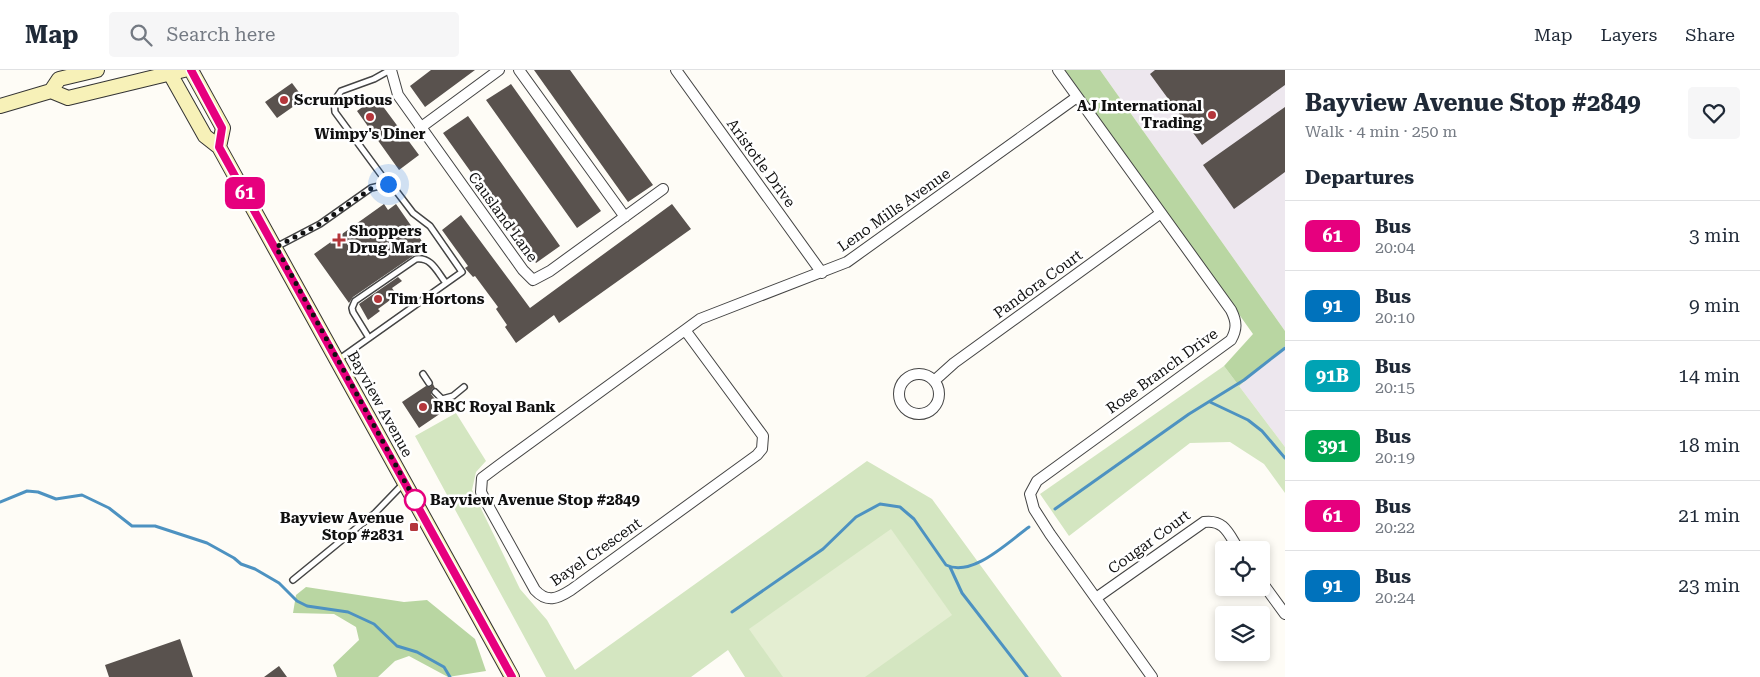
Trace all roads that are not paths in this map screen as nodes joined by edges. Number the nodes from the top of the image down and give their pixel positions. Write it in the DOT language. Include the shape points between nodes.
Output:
graph roads {
  1 [pos="97,70"];
  2 [pos="191,70"];
  3 [pos="391,70"];
  4 [pos="499,70"];
  5 [pos="518,70"];
  6 [pos="676,70"];
  7 [pos="1058,70"];
  8 [pos="174,71"];
  9 [pos="51,92"];
  10 [pos="1077,97"];
  11 [pos="0,106"];
  12 [pos="420,128"];
  13 [pos="219,147"];
  14 [pos="388,184"];
  15 [pos="663,189"];
  16 [pos="1161,213"];
  17 [pos="625,217"];
  18 [pos="276,247"];
  19 [pos="822,273"];
  20 [pos="446,283"];
  21 [pos="685,330"];
  22 [pos="369,338"];
  23 [pos="338,360"];
  24 [pos="423,374"];
  25 [pos="934,381"];
  26 [pos="429,383"];
  27 [pos="464,387"];
  28 [pos="434,392"];
  29 [pos="405,482"];
  30 [pos="1234,541"];
  31 [pos="293,580"];
  32 [pos="1270,593"];
  33 [pos="1096,598"];
  34 [pos="1285,614"];
  35 [pos="512,677"];
  36 [pos="1152,677"];
  1 -- 9 [label="main road" via="60,79"];
  2 -- 13 [label="main road" via="222,128"];
  3 -- 12 [label="street, Causland Lane" via="398,95"];
  3 -- 14 [label="lane" via="341,91 334,106 335,112"];
  4 -- 12 [label="street"];
  5 -- 17 [label="street"];
  6 -- 19 [label="street, Aristotle Drive"];
  7 -- 10 [label="street, Rose Branch Drive"];
  8 -- 9 [label="main road" via="68,98"];
  8 -- 13 [label="main road, Bayview Avenue" via="205,136"];
  9 -- 11 [label="main road"];
  10 -- 16 [label="street, Rose Branch Drive"];
  10 -- 19 [label="street, Leno Mills Avenue" via="857,255"];
  12 -- 17 [label="street, Causland Lane" via="532,280 540,278"];
  13 -- 18 [label="main road, Bayview Avenue"];
  14 -- 18 [label="lane" via="372,188 320,224"];
  14 -- 20 [label="lane" via="413,213 430,226 462,272"];
  15 -- 17 [label="street, Causland Lane"];
  16 -- 25 [label="street, Pandora Court" via="954,363"];
  16 -- 33 [label="street, Rose Branch Drive" via="1232,310 1235,332 1231,340 1202,362 1037,481 1030,494 1034,509"];
  18 -- 23 [label="main road, Bayview Avenue"];
  19 -- 21 [label="street, Leno Mills Avenue" via="700,319"];
  20 -- 22 [label="lane"];
  20 -- 22 [label="lane" via="429,261 416,259 355,300 353,312"];
  21 -- 21 [label="street, Bayel Crescent" via="482,478 485,500 542,597 551,600 566,593 762,449 763,436"];
  22 -- 23 [label="lane"];
  23 -- 29 [label="main road, Bayview Avenue"];
  24 -- 26 [label="lane"];
  27 -- 28 [label="lane" via="446,399"];
  29 -- 31 [label="lane" via="376,513"];
  29 -- 35 [label="main road, Bayview Avenue"];
  30 -- 33 [label="street, Cougar Court" via="1220,523 1204,522"];
  32 -- 34 [label="street"];
  33 -- 36 [label="street, Rose Branch Drive"];
}
